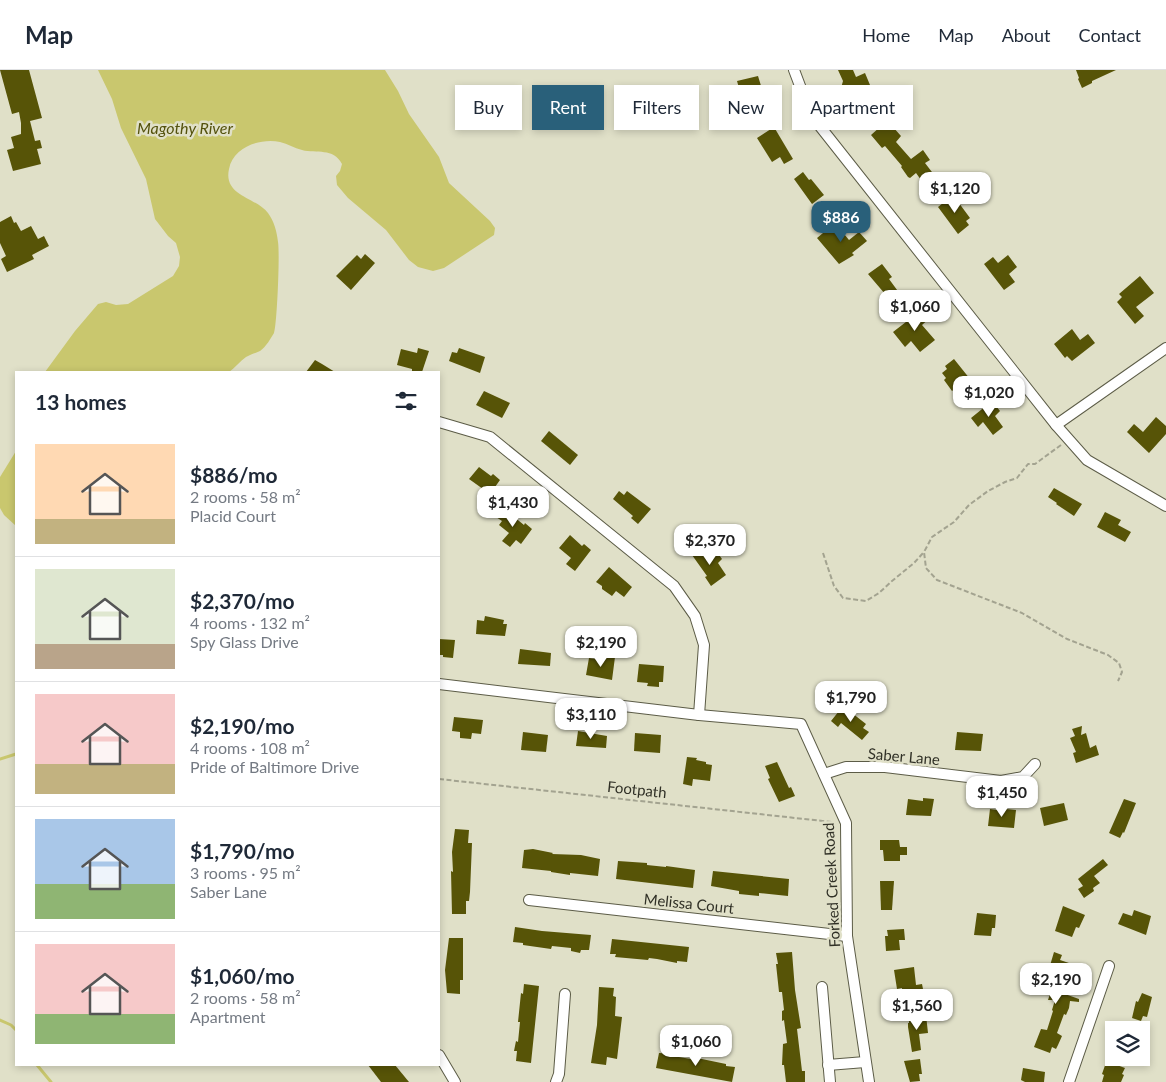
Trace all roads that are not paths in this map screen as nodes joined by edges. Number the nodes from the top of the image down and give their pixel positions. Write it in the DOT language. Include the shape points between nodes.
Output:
graph roads {
  1 [pos="794,70"];
  2 [pos="1166,348"];
  3 [pos="440,422"];
  4 [pos="1056,425"];
  5 [pos="1166,506"];
  6 [pos="440,684"];
  7 [pos="698,715"];
  8 [pos="1035,764"];
  9 [pos="824,774"];
  10 [pos="529,900"];
  11 [pos="847,936"];
  12 [pos="1109,966"];
  13 [pos="822,987"];
  14 [pos="566,994"];
  15 [pos="440,1057"];
  16 [pos="866,1062"];
  17 [pos="828,1065"];
  18 [pos="456,1082"];
  19 [pos="556,1082"];
  20 [pos="830,1082"];
  21 [pos="869,1082"];
  22 [pos="1069,1082"];
  1 -- 4 [label="street" via="810,115"];
  2 -- 4 [label="street"];
  3 -- 7 [label="street" via="490,437 674,586 695,616 704,646"];
  4 -- 5 [label="street" via="1087,460"];
  6 -- 7 [label="street"];
  7 -- 9 [label="street, Forked Creek Road" via="801,724"];
  8 -- 9 [label="street, Saber Lane" via="1023,777 1001,781 886,766 846,767"];
  9 -- 11 [label="street, Forked Creek Road" via="846,823"];
  10 -- 11 [label="street, Melissa Court"];
  11 -- 16 [label="street, Forked Creek Road"];
  12 -- 22 [label="street"];
  13 -- 17 [label="street"];
  14 -- 19 [label="street"];
  15 -- 18 [label="street"];
  16 -- 17 [label="street"];
  16 -- 21 [label="street, Forked Creek Road"];
  17 -- 20 [label="street"];
}
